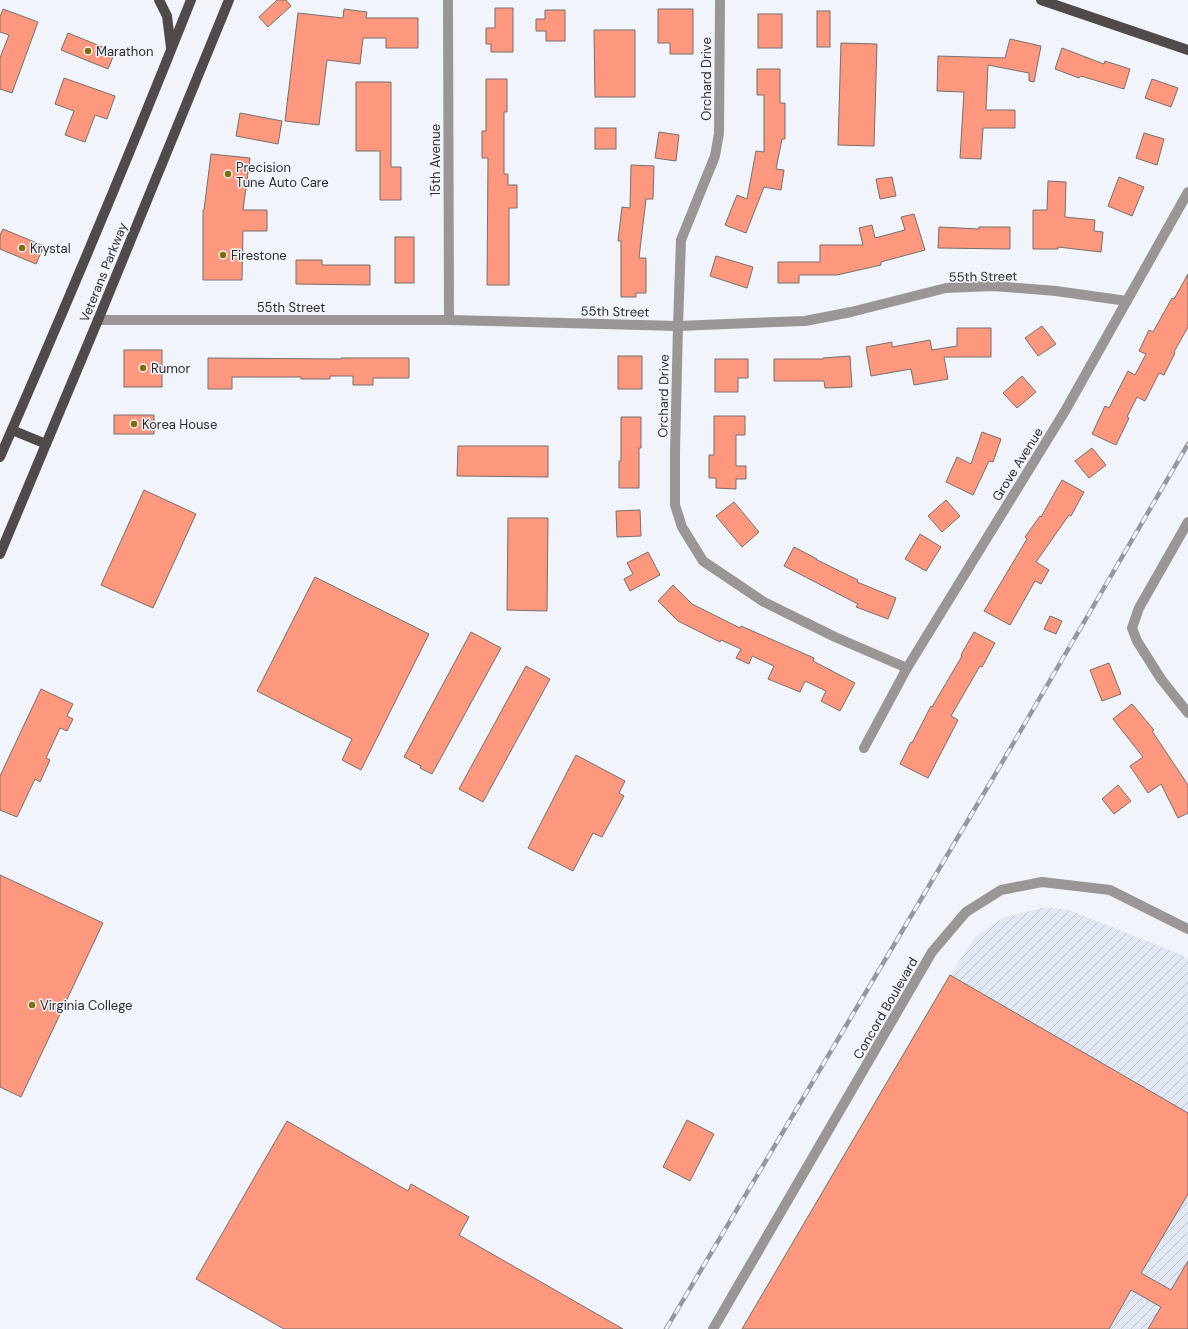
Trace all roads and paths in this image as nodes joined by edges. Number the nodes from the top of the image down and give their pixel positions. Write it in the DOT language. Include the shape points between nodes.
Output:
graph roads {
  1 [pos="159,0"];
  2 [pos="191,0"];
  3 [pos="229,0"];
  4 [pos="448,0"];
  5 [pos="720,0"];
  6 [pos="1041,0"];
  7 [pos="171,49"];
  8 [pos="1188,50"];
  9 [pos="1188,192"];
  10 [pos="1127,300"];
  11 [pos="98,320"];
  12 [pos="449,320"];
  13 [pos="678,326"];
  14 [pos="12,430"];
  15 [pos="46,444"];
  16 [pos="0,458"];
  17 [pos="1188,522"];
  18 [pos="0,554"];
  19 [pos="907,668"];
  20 [pos="1188,713"];
  21 [pos="864,748"];
  22 [pos="1188,929"];
  23 [pos="713,1329"];
  1 -- 7 [label="main road" via="167,16"];
  2 -- 7 [label="main road, Veterans Parkway"];
  3 -- 11 [label="main road, Veterans Parkway"];
  4 -- 12 [label="street, 15th Avenue"];
  5 -- 13 [label="street, Orchard Drive" via="719,133 715,156 682,240"];
  6 -- 8 [label="main road"];
  7 -- 14 [label="main road, Veterans Parkway"];
  9 -- 10 [label="street, Grove Avenue"];
  10 -- 13 [label="street, 55th Street" via="993,286 946,288 805,321"];
  10 -- 19 [label="street, Grove Avenue" via="1065,411"];
  11 -- 12 [label="street, 55th Street"];
  11 -- 15 [label="main road, Veterans Parkway"];
  12 -- 13 [label="street, 55th Street"];
  13 -- 19 [label="street, Orchard Drive" via="675,505 682,527 703,561 764,602"];
  14 -- 15 [label="main road"];
  14 -- 16 [label="main road, Veterans Parkway"];
  15 -- 18 [label="main road, Veterans Parkway"];
  17 -- 20 [label="street" via="1139,608 1132,628 1137,641 1161,679"];
  19 -- 21 [label="street, Grove Avenue"];
  22 -- 23 [label="street, Concord Boulevard" via="1110,890 1042,882 1001,890 966,912 932,952"];
}
